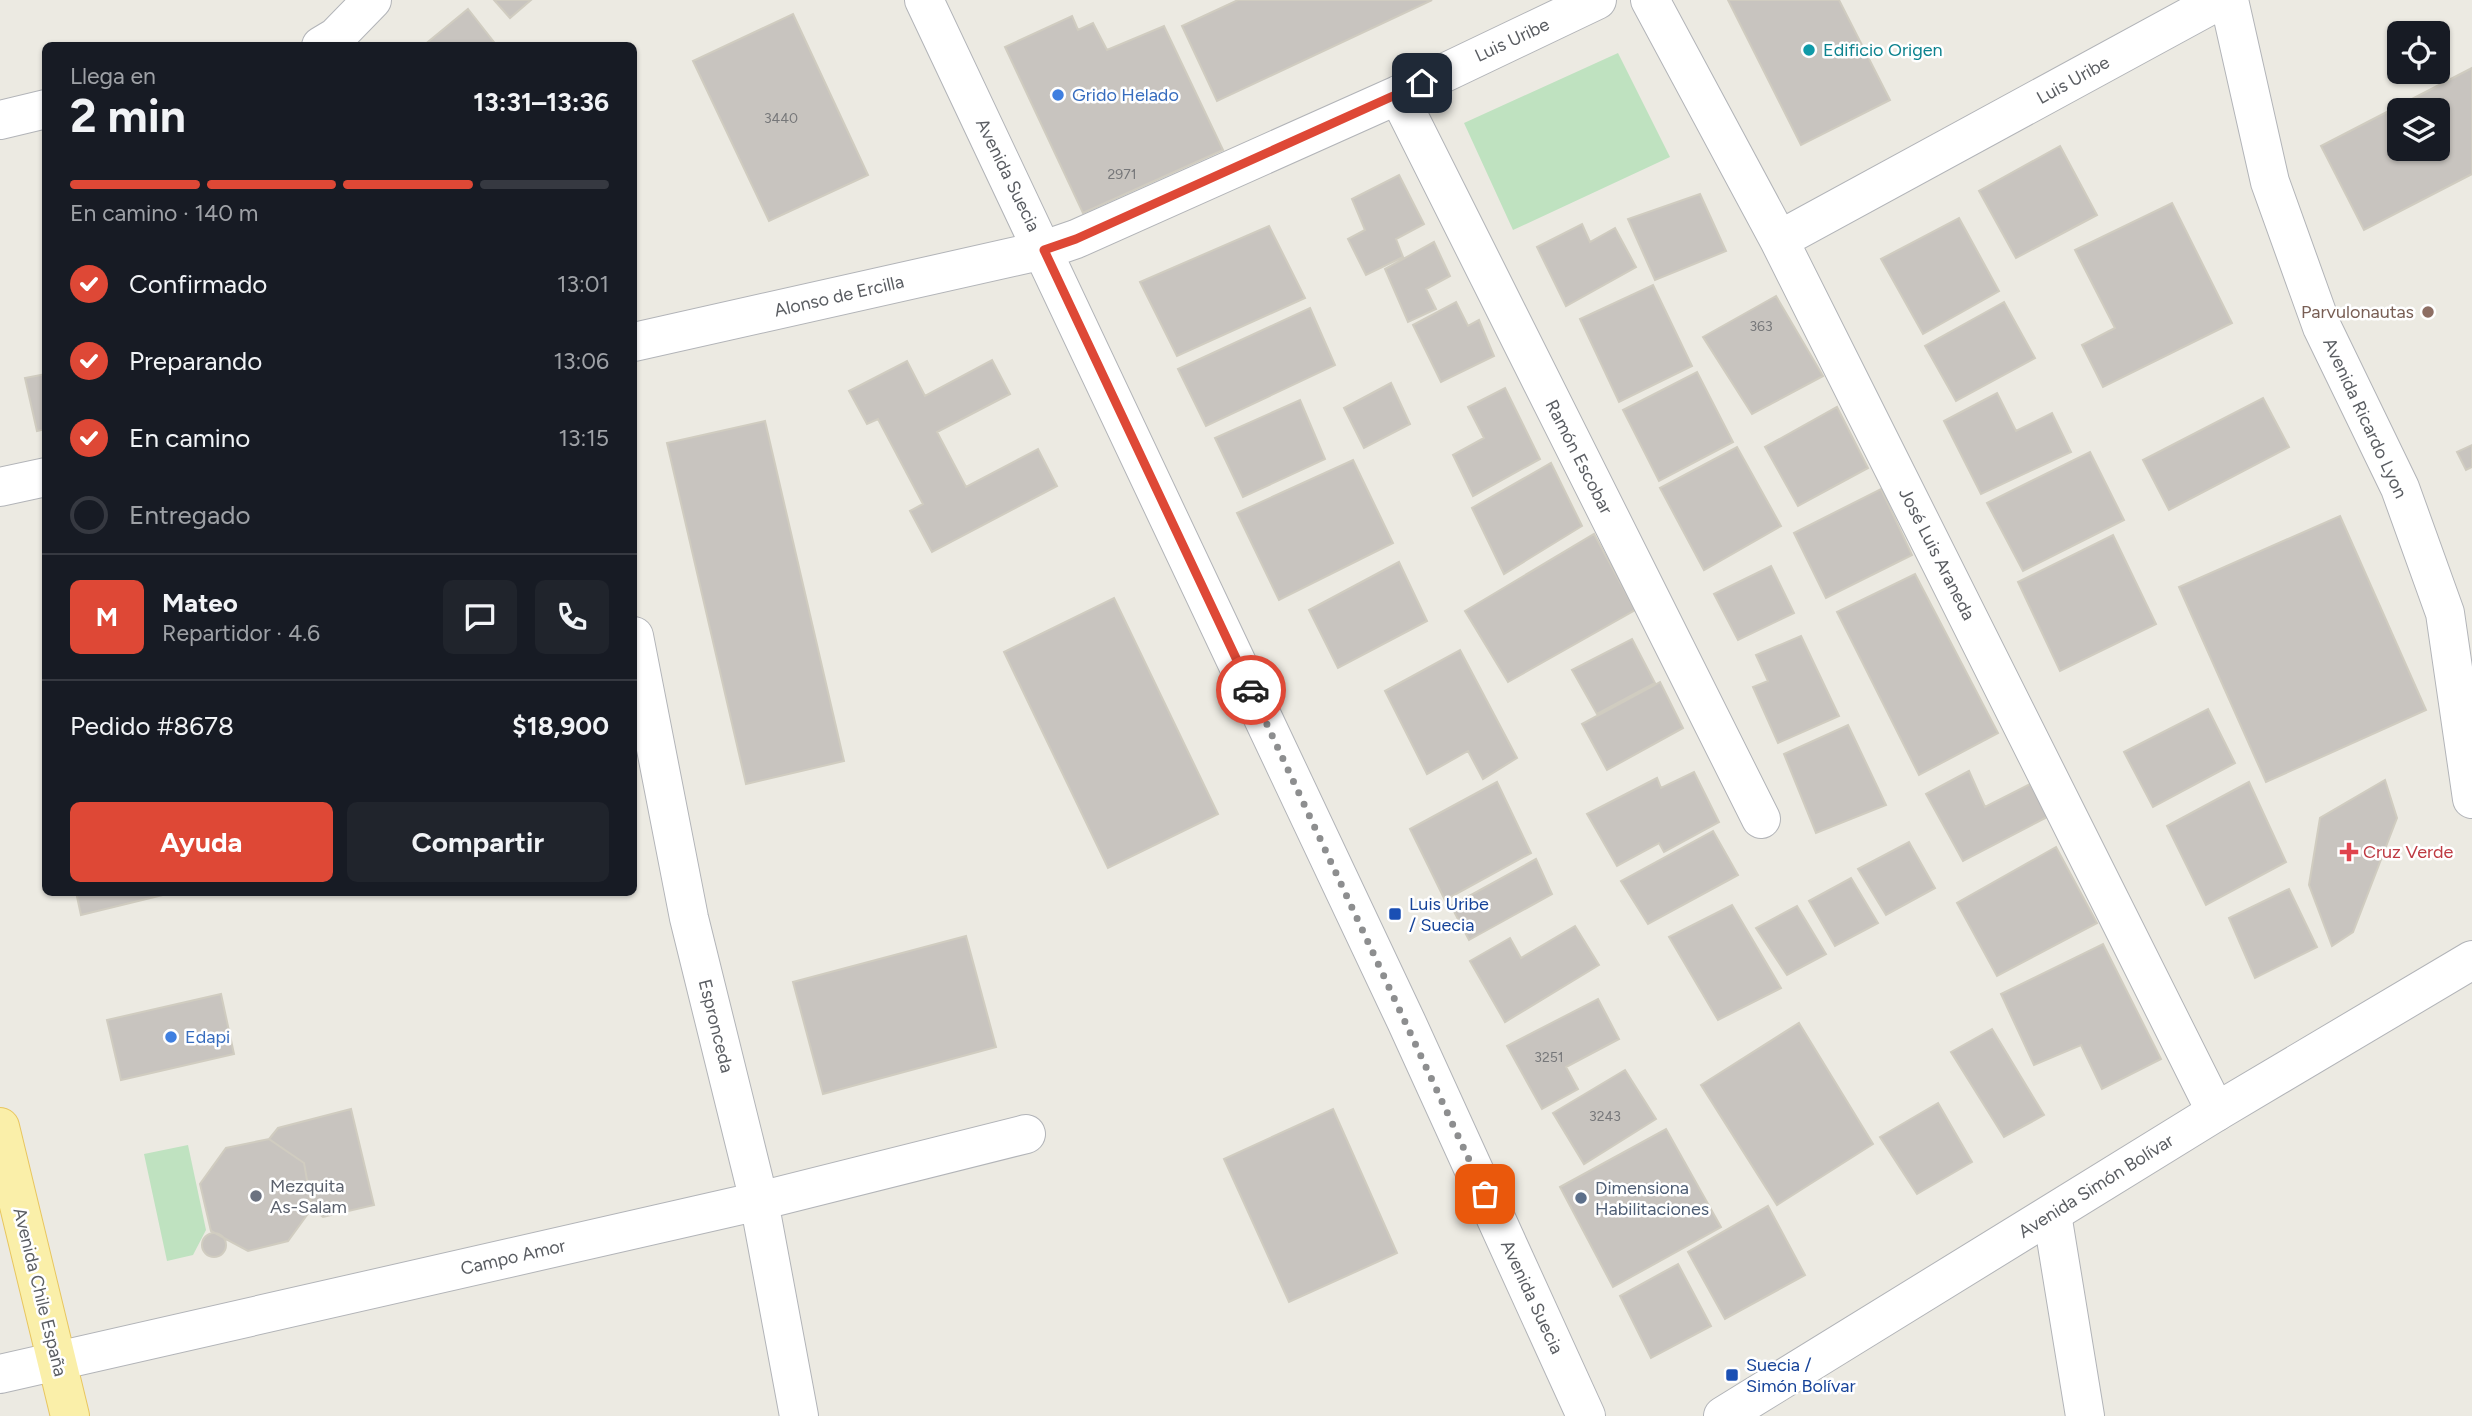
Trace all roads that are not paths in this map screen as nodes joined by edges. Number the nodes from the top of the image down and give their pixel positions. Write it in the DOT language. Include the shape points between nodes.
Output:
graph roads {
  1 [pos="372,0"];
  2 [pos="924,0"];
  3 [pos="1597,0"];
  4 [pos="1650,0"];
  5 [pos="2220,0"];
  6 [pos="2229,0"];
  7 [pos="328,42"];
  8 [pos="1398,95"];
  9 [pos="42,110"];
  10 [pos="0,120"];
  11 [pos="1779,240"];
  12 [pos="1044,250"];
  13 [pos="637,341"];
  14 [pos="42,478"];
  15 [pos="0,487"];
  16 [pos="637,651"];
  17 [pos="2472,799"];
  18 [pos="1761,819"];
  19 [pos="2472,960"];
  20 [pos="2216,1112"];
  21 [pos="0,1127"];
  22 [pos="1026,1134"];
  23 [pos="759,1201"];
  24 [pos="2052,1214"];
  25 [pos="56,1361"];
  26 [pos="0,1374"];
  27 [pos="70,1416"];
  28 [pos="799,1416"];
  29 [pos="1586,1416"];
  30 [pos="1723,1416"];
  31 [pos="2085,1416"];
  1 -- 7 [label="street"];
  2 -- 12 [label="street, Avenida Suecia"];
  3 -- 8 [label="street, Luis Uribe"];
  4 -- 11 [label="street, José Luis Araneda"];
  5 -- 11 [label="street, Luis Uribe"];
  6 -- 17 [label="street, Avenida Ricardo Lyon" via="2270,182 2322,327 2400,488 2445,613"];
  8 -- 12 [label="street, Luis Uribe"];
  8 -- 18 [label="street, Ramón Escobar"];
  9 -- 10 [label="street"];
  11 -- 20 [label="street, José Luis Araneda"];
  12 -- 13 [label="street, Alonso de Ercilla"];
  12 -- 29 [label="street, Avenida Suecia"];
  14 -- 15 [label="street"];
  16 -- 23 [label="street, Espronceda" via="689,918"];
  19 -- 20 [label="street, Avenida Simón Bolívar"];
  20 -- 24 [label="street, Avenida Simón Bolívar"];
  21 -- 25 [label="main road, Avenida Chile España"];
  22 -- 23 [label="street, Campo Amor"];
  23 -- 25 [label="street, Campo Amor"];
  23 -- 28 [label="street, Espronceda"];
  24 -- 30 [label="street, Avenida Simón Bolívar"];
  24 -- 31 [label="street"];
  25 -- 26 [label="street, Campo Amor"];
  25 -- 27 [label="main road, Avenida Chile España"];
}
